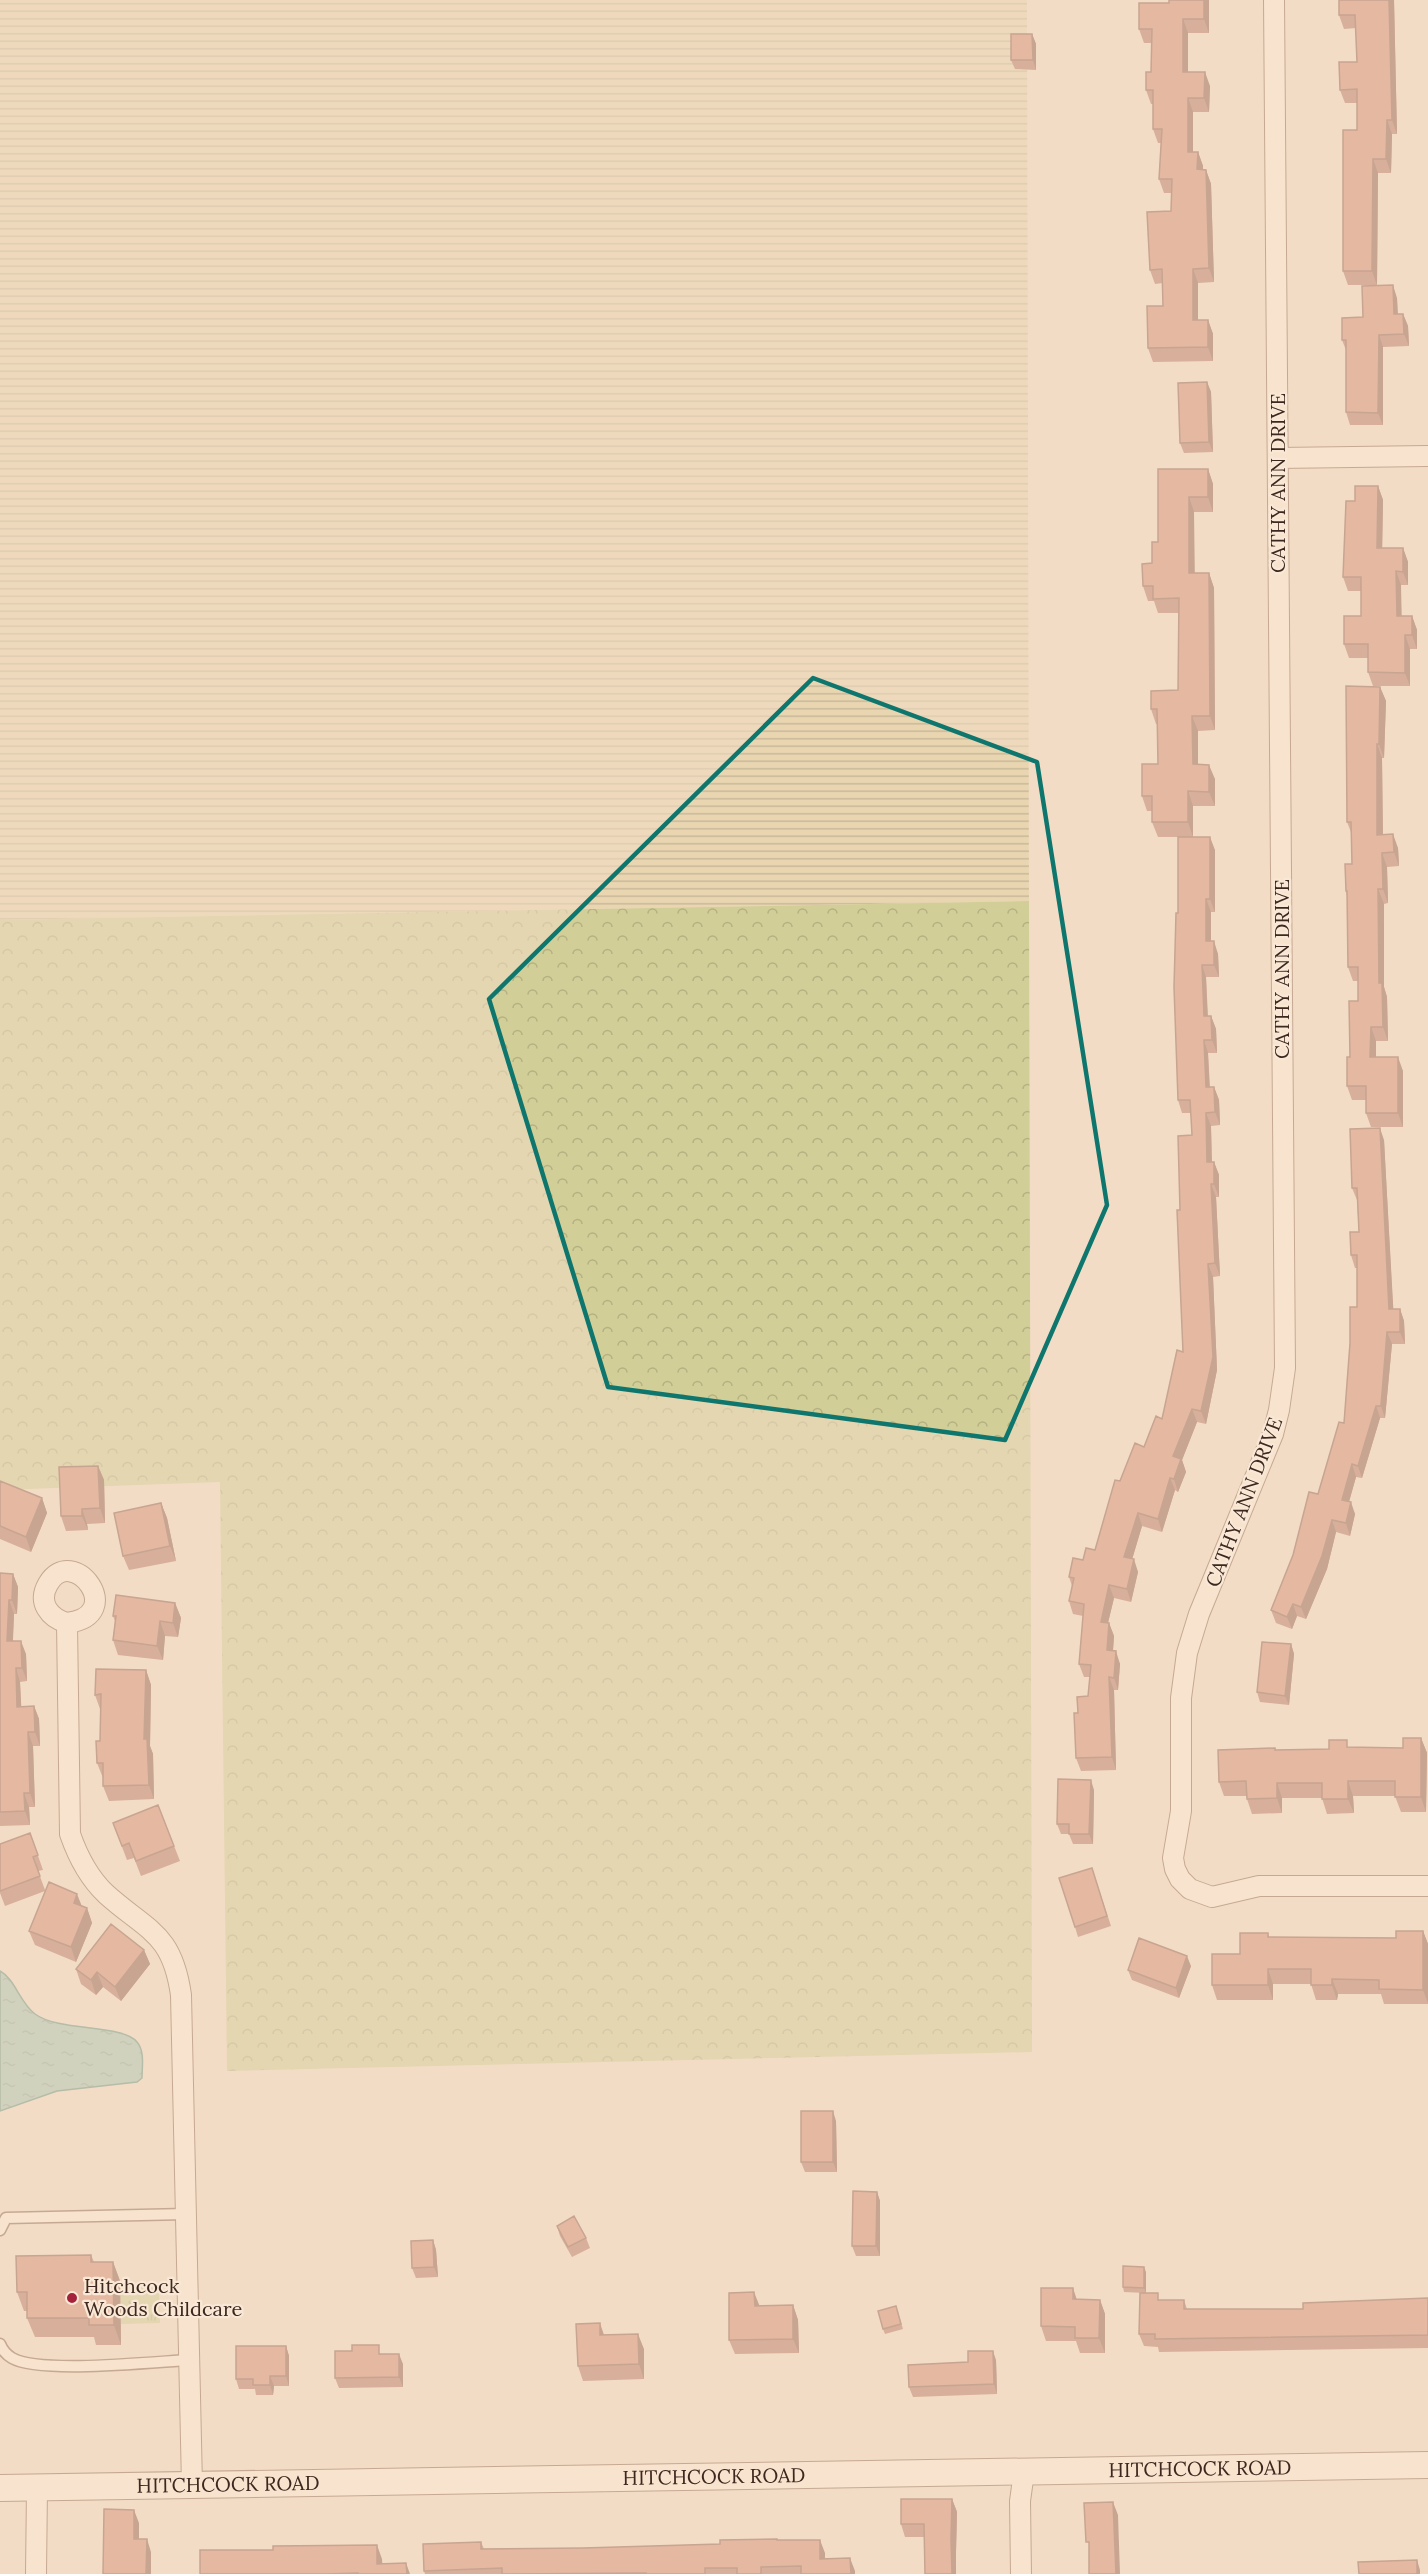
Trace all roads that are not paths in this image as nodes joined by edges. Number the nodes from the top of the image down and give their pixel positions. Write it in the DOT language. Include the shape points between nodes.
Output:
graph roads {
  1 [pos="1274,0"];
  2 [pos="1428,456"];
  3 [pos="1278,458"];
  4 [pos="68,1623"];
  5 [pos="1428,1886"];
  6 [pos="186,2214"];
  7 [pos="0,2230"];
  8 [pos="0,2344"];
  9 [pos="189,2360"];
  10 [pos="1428,2465"];
  11 [pos="1024,2472"];
  12 [pos="192,2486"];
  13 [pos="0,2488"];
  14 [pos="37,2488"];
  15 [pos="36,2574"];
  16 [pos="1021,2574"];
  1 -- 3 [label="street, CATHY ANN DRIVE"];
  2 -- 3 [label="street"];
  3 -- 5 [label="street, CATHY ANN DRIVE" via="1285,1368 1273,1434 1199,1614 1187,1653 1183,1677 1181,1811 1173,1858 1180,1879 1190,1889 1212,1897 1259,1886"];
  4 -- 6 [label="street" via="70,1834 93,1880 154,1930 178,1971"];
  6 -- 7 [label="lane" via="6,2218"];
  6 -- 9 [label="street"];
  8 -- 9 [label="lane" via="11,2358 51,2366"];
  9 -- 12 [label="street"];
  10 -- 11 [label="street, HITCHCOCK ROAD"];
  11 -- 12 [label="street, HITCHCOCK ROAD"];
  11 -- 16 [label="street" via="1020,2501"];
  12 -- 14 [label="street, HITCHCOCK ROAD"];
  13 -- 14 [label="street, HITCHCOCK ROAD"];
  14 -- 15 [label="street"];
}
